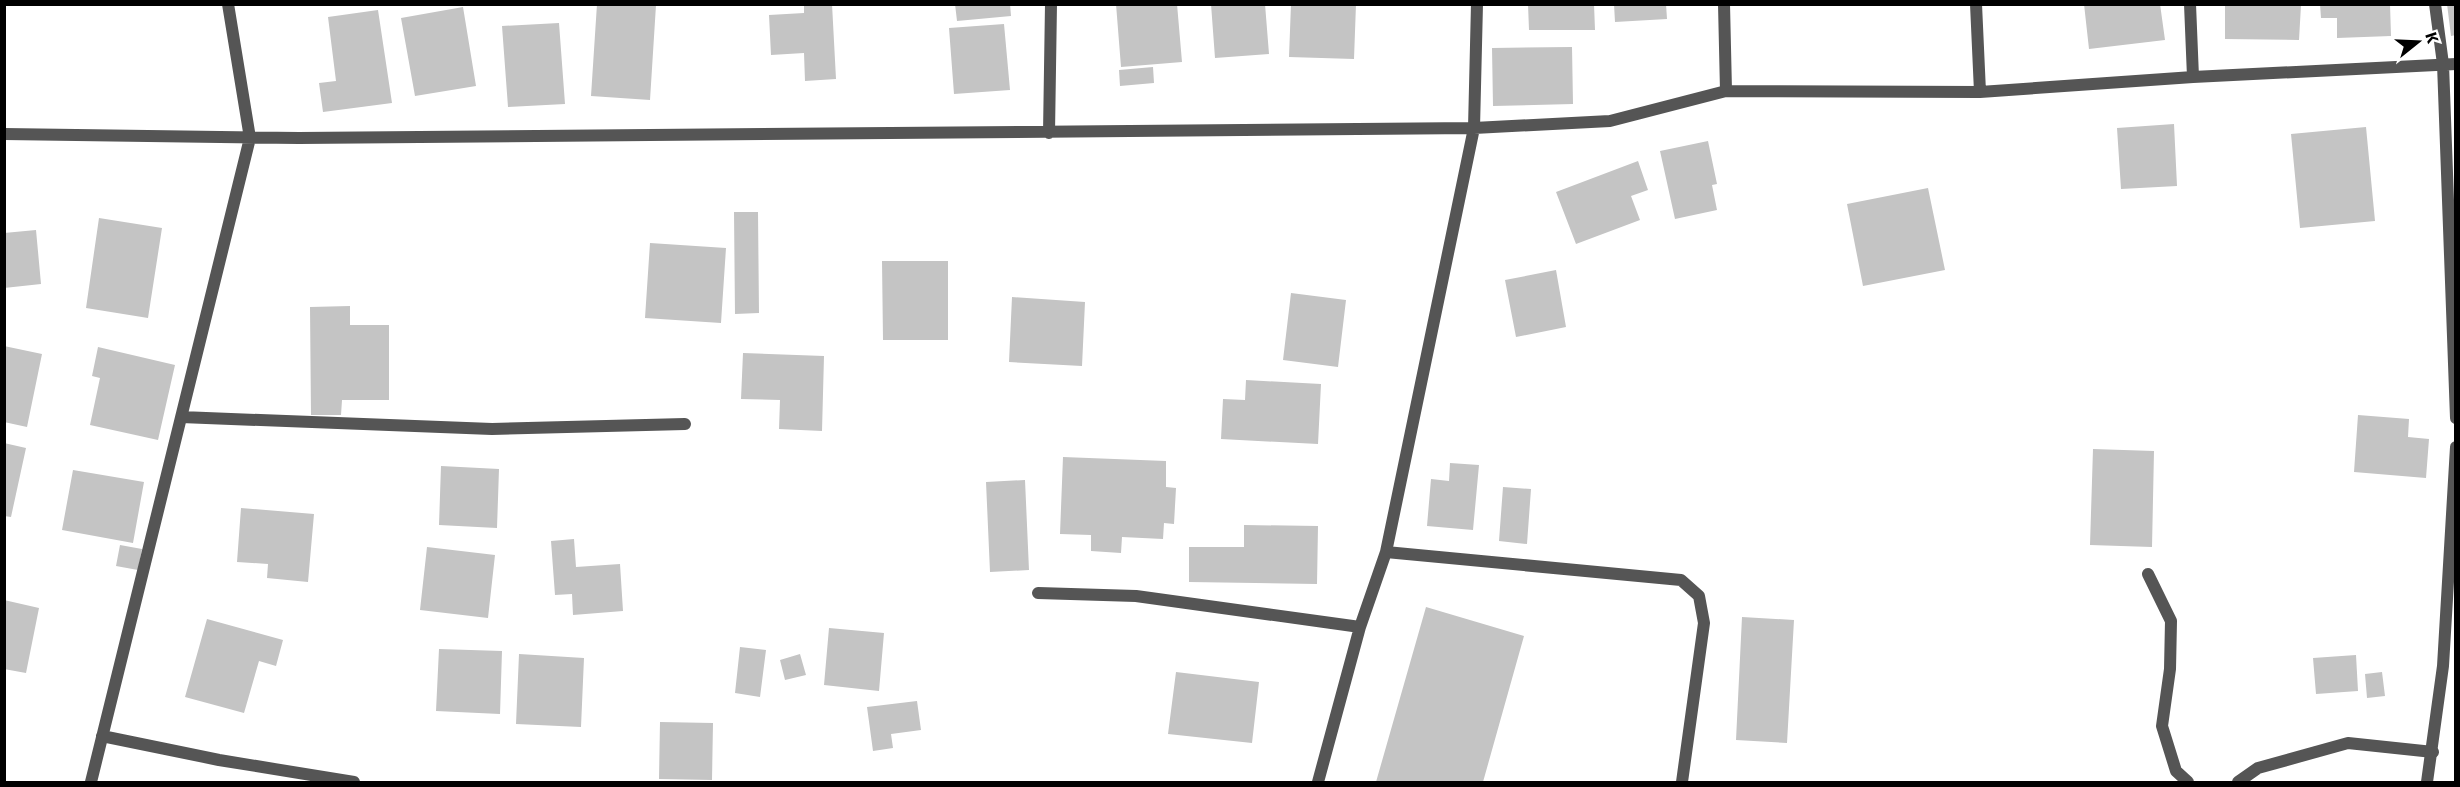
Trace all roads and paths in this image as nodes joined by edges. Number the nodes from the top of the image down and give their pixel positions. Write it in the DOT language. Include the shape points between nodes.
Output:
graph roads {
  1 [pos="228,4"];
  2 [pos="1051,4"];
  3 [pos="1477,4"];
  4 [pos="1725,4"];
  5 [pos="1976,4"];
  6 [pos="2190,4"];
  7 [pos="2435,4"];
  8 [pos="2449,64"];
  9 [pos="2193,77"];
  10 [pos="1726,91"];
  11 [pos="1980,92"];
  12 [pos="1474,128"];
  13 [pos="4,134"];
  14 [pos="1049,134"];
  15 [pos="250,138"];
  16 [pos="2451,191"];
  17 [pos="181,417"];
  18 [pos="2456,418"];
  19 [pos="685,424"];
  20 [pos="2456,447"];
  21 [pos="1386,552"];
  22 [pos="2148,574"];
  23 [pos="1038,592"];
  24 [pos="1360,627"];
  25 [pos="102,736"];
  26 [pos="2433,752"];
  27 [pos="91,783"];
  28 [pos="354,783"];
  29 [pos="1318,783"];
  30 [pos="1683,783"];
  31 [pos="2188,783"];
  32 [pos="2238,783"];
  33 [pos="2427,783"];
  1 -- 15 [label="street"];
  2 -- 14 [label="street"];
  3 -- 12 [label="street"];
  4 -- 10 [label="street"];
  5 -- 11 [label="street"];
  6 -- 9 [label="street"];
  7 -- 8 [label="street"];
  8 -- 9 [label="street"];
  8 -- 16 [label="street"];
  9 -- 11 [label="street"];
  10 -- 11 [label="street"];
  10 -- 12 [label="street" via="1610,121"];
  12 -- 14 [label="street"];
  12 -- 21 [label="street"];
  13 -- 15 [label="street"];
  14 -- 15 [label="street"];
  15 -- 17 [label="street"];
  16 -- 18 [label="street"];
  17 -- 19 [label="street" via="492,429"];
  17 -- 25 [label="street"];
  20 -- 26 [label="street" via="2443,666"];
  21 -- 24 [label="street"];
  21 -- 30 [label="street" via="1681,580 1699,596 1704,623"];
  22 -- 31 [label="street" via="2171,621 2170,669 2162,726 2176,771"];
  23 -- 24 [label="street" via="1136,596"];
  24 -- 29 [label="street"];
  25 -- 27 [label="street"];
  25 -- 28 [label="street"];
  26 -- 32 [label="street" via="2348,743 2258,768"];
  26 -- 33 [label="street"];
}
